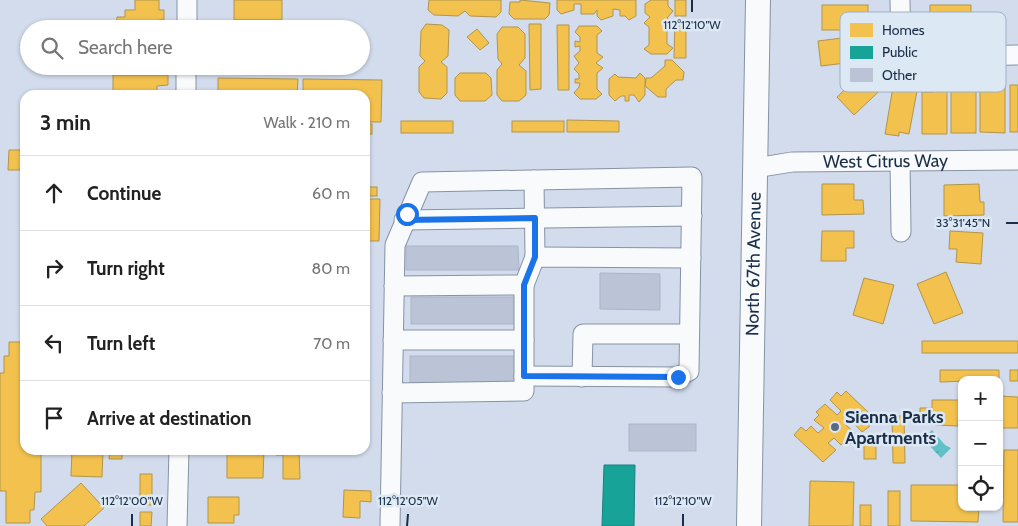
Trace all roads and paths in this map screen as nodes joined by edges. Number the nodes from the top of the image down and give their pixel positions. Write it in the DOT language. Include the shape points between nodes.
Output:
graph roads {
  1 [pos="187,0"];
  2 [pos="758,0"];
  3 [pos="187,20"];
  4 [pos="186,75"];
  5 [pos="186,90"];
  6 [pos="900,160"];
  7 [pos="1018,160"];
  8 [pos="755,168"];
  9 [pos="534,180"];
  10 [pos="692,216"];
  11 [pos="535,218"];
  12 [pos="404,220"];
  13 [pos="901,232"];
  14 [pos="535,257"];
  15 [pos="691,258"];
  16 [pos="524,285"];
  17 [pos="394,286"];
  18 [pos="689,334"];
  19 [pos="393,340"];
  20 [pos="524,340"];
  21 [pos="524,376"];
  22 [pos="582,377"];
  23 [pos="392,393"];
  24 [pos="179,455"];
  25 [pos="177,526"];
  26 [pos="390,526"];
  27 [pos="749,526"];
  1 -- 3 [label="street"];
  2 -- 8 [label="main road, North 67th Avenue"];
  4 -- 5 [label="street"];
  6 -- 7 [label="street, West Citrus Way"];
  6 -- 8 [label="street, West Citrus Way" via="792,162"];
  6 -- 13 [label="street"];
  8 -- 27 [label="main road, North 67th Avenue"];
  9 -- 10 [label="street" via="692,178"];
  9 -- 11 [label="street"];
  9 -- 12 [label="street" via="422,182"];
  10 -- 11 [label="street"];
  10 -- 15 [label="street"];
  11 -- 12 [label="street"];
  11 -- 14 [label="street"];
  12 -- 17 [label="street" via="395,245"];
  14 -- 15 [label="street"];
  14 -- 16 [label="street"];
  15 -- 18 [label="street"];
  16 -- 17 [label="street"];
  16 -- 20 [label="street"];
  17 -- 19 [label="street"];
  18 -- 22 [label="street" via="689,371 678,377"];
  18 -- 22 [label="street" via="583,334"];
  19 -- 20 [label="street"];
  19 -- 23 [label="street"];
  20 -- 21 [label="street"];
  21 -- 22 [label="street"];
  21 -- 23 [label="street" via="524,391"];
  23 -- 26 [label="street"];
  24 -- 25 [label="street"];
}
